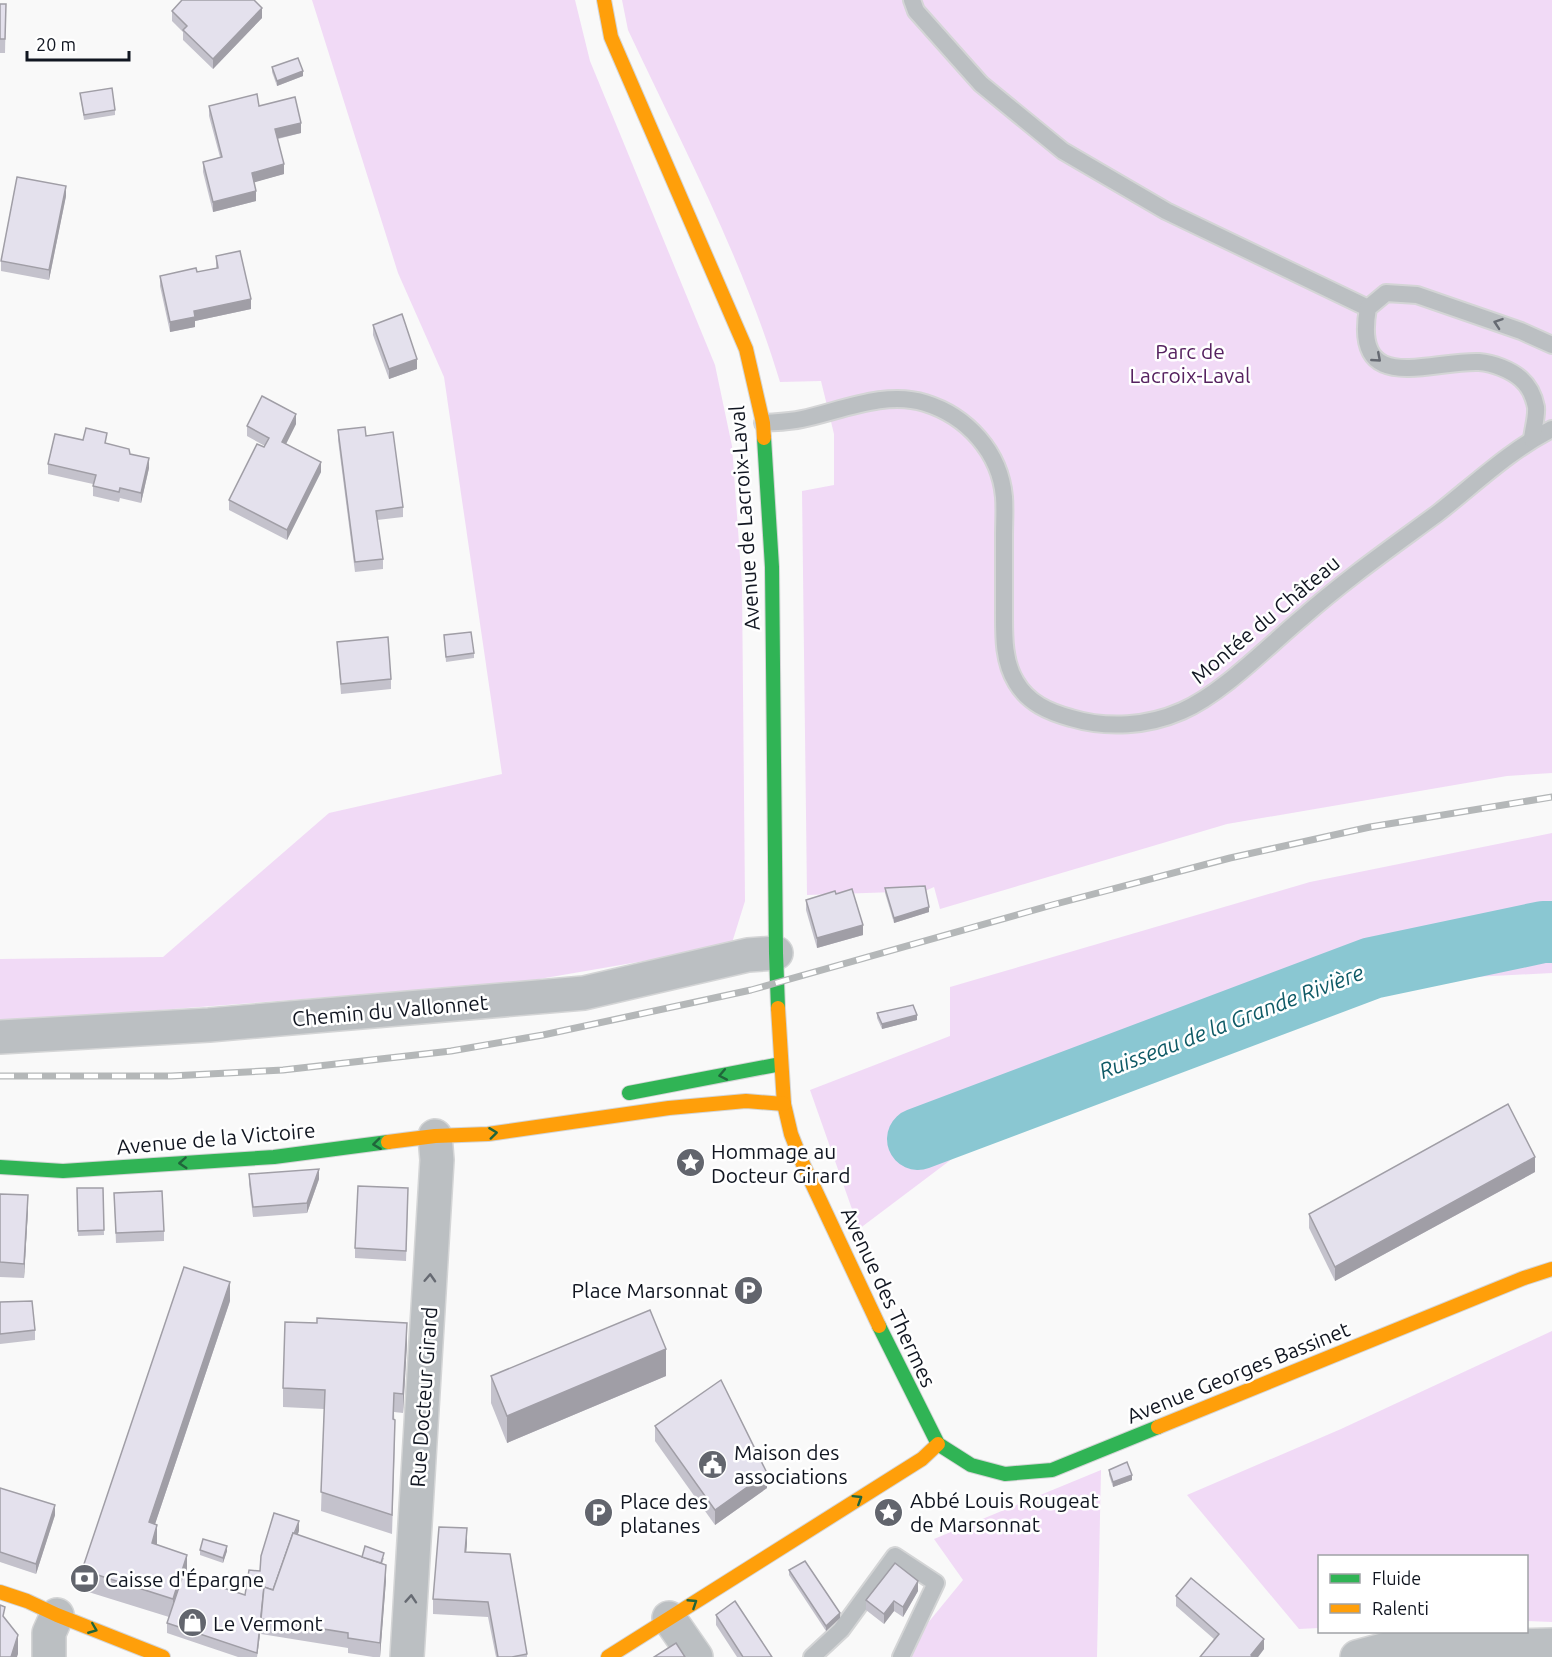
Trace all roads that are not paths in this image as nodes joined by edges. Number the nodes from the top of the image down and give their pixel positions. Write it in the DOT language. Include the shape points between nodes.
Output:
graph roads {
  1 [pos="604,0"];
  2 [pos="912,0"];
  3 [pos="1368,308"];
  4 [pos="1552,345"];
  5 [pos="763,423"];
  6 [pos="1552,429"];
  7 [pos="1532,439"];
  8 [pos="776,952"];
  9 [pos="0,1037"];
  10 [pos="781,1064"];
  11 [pos="612,1096"];
  12 [pos="784,1104"];
  13 [pos="478,1122"];
  14 [pos="435,1136"];
  15 [pos="0,1167"];
  16 [pos="1552,1269"];
  17 [pos="938,1444"];
  18 [pos="0,1592"];
  19 [pos="57,1615"];
  20 [pos="669,1618"];
  21 [pos="1552,1646"];
  22 [pos="49,1657"];
  23 [pos="163,1657"];
  24 [pos="407,1657"];
  25 [pos="608,1657"];
  26 [pos="696,1657"];
  27 [pos="812,1657"];
  28 [pos="901,1657"];
  29 [pos="1357,1657"];
  1 -- 5 [label="street, Avenue de Lacroix-Laval" via="611,37 746,349"];
  2 -- 3 [label="lane" via="916,11 981,84 1063,151 1166,211"];
  4 -- 3 [label="lane, one-way" via="1417,295 1386,293"];
  3 -- 7 [label="lane, one-way" via="1364,329 1369,352 1385,365 1406,369 1481,362 1513,372 1528,386 1536,408"];
  5 -- 7 [label="lane, Montée du Château" via="800,420 878,401 899,400 922,402 944,410 967,425 986,445 997,466 1004,495 1004,631 1008,662 1016,683 1032,702 1049,712 1103,724 1169,717 1196,705 1340,585"];
  5 -- 8 [label="street, Avenue de Lacroix-Laval" via="772,567"];
  6 -- 7 [label="lane, Montée du Château"];
  8 -- 9 [label="street, Chemin du Vallonnet" via="584,993 208,1025"];
  8 -- 10 [label="street, Avenue de Lacroix-Laval"];
  10 -- 11 [label="street, one-way"];
  10 -- 12 [label="street, Avenue des Thermes"];
  14 -- 12 [label="street, Avenue de la Victoire, one-way" via="488,1134 680,1107 746,1101"];
  12 -- 17 [label="street, Avenue des Thermes" via="802,1162"];
  13 -- 14 [label="street, Avenue de la Victoire"];
  14 -- 15 [label="street, Avenue de la Victoire, one-way" via="251,1158 63,1171"];
  24 -- 14 [label="street, Rue Docteur Girard, one-way" via="437,1171"];
  16 -- 17 [label="street, Avenue Georges Bassinet" via="1052,1470 1005,1474 971,1466"];
  20 -- 17 [label="street, one-way" via="922,1459"];
  18 -- 19 [label="street"];
  19 -- 22 [label="street" via="50,1634"];
  19 -- 23 [label="street, one-way"];
  20 -- 25 [label="street"];
  20 -- 26 [label="street"];
  21 -- 29 [label="street" via="1387,1649"];
  27 -- 28 [label="lane" via="842,1630 895,1556 936,1583"];
}
